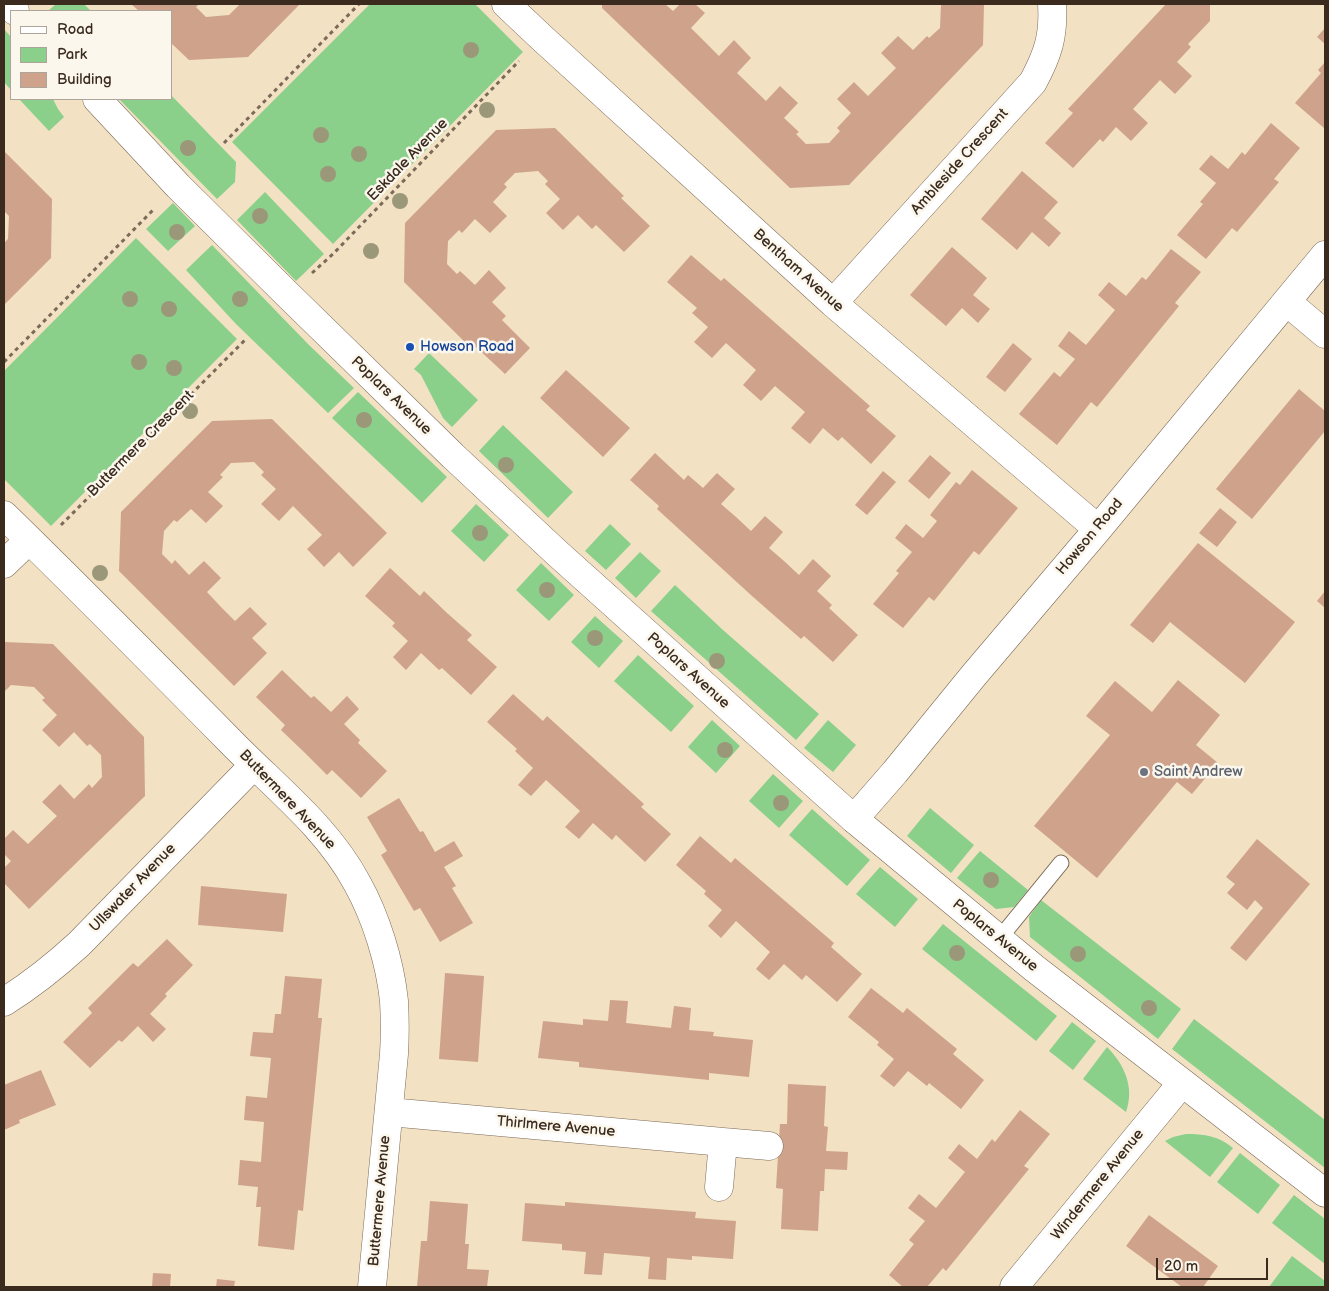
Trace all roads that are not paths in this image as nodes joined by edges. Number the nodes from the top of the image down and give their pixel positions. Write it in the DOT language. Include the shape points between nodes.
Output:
graph roads {
  1 [pos="506,4"];
  2 [pos="1052,4"];
  3 [pos="97,100"];
  4 [pos="1325,255"];
  5 [pos="1286,302"];
  6 [pos="833,303"];
  7 [pos="1325,334"];
  8 [pos="4,515"];
  9 [pos="1098,529"];
  10 [pos="33,544"];
  11 [pos="4,564"];
  12 [pos="254,765"];
  13 [pos="854,819"];
  14 [pos="1061,863"];
  15 [pos="999,939"];
  16 [pos="4,1002"];
  17 [pos="1182,1083"];
  18 [pos="389,1112"];
  19 [pos="723,1142"];
  20 [pos="769,1146"];
  21 [pos="719,1187"];
  22 [pos="1325,1193"];
  23 [pos="372,1287"];
  24 [pos="1014,1287"];
  1 -- 6 [label="street, Bentham Avenue"];
  2 -- 6 [label="street, Ambleside Crescent" via="1050,41 1044,62 1033,82"];
  3 -- 13 [label="street, Poplars Avenue" via="178,186 453,456"];
  4 -- 5 [label="street, Howson Road"];
  5 -- 7 [label="street"];
  5 -- 9 [label="street, Howson Road"];
  6 -- 9 [label="street, Bentham Avenue"];
  8 -- 10 [label="street, Buttermere Avenue"];
  9 -- 13 [label="street, Howson Road"];
  10 -- 11 [label="street"];
  10 -- 12 [label="street, Buttermere Avenue"];
  12 -- 16 [label="street, Ullswater Avenue" via="55,966"];
  12 -- 18 [label="street, Buttermere Avenue" via="302,811 342,858 370,910 383,948 394,1000 395,1046"];
  13 -- 15 [label="street, Poplars Avenue"];
  14 -- 15 [label="lane"];
  15 -- 17 [label="street, Poplars Avenue"];
  17 -- 22 [label="street, Poplars Avenue"];
  17 -- 24 [label="street, Windermere Avenue"];
  18 -- 19 [label="street, Thirlmere Avenue"];
  18 -- 23 [label="street, Buttermere Avenue"];
  19 -- 20 [label="street, Thirlmere Avenue"];
  19 -- 21 [label="street"];
}
